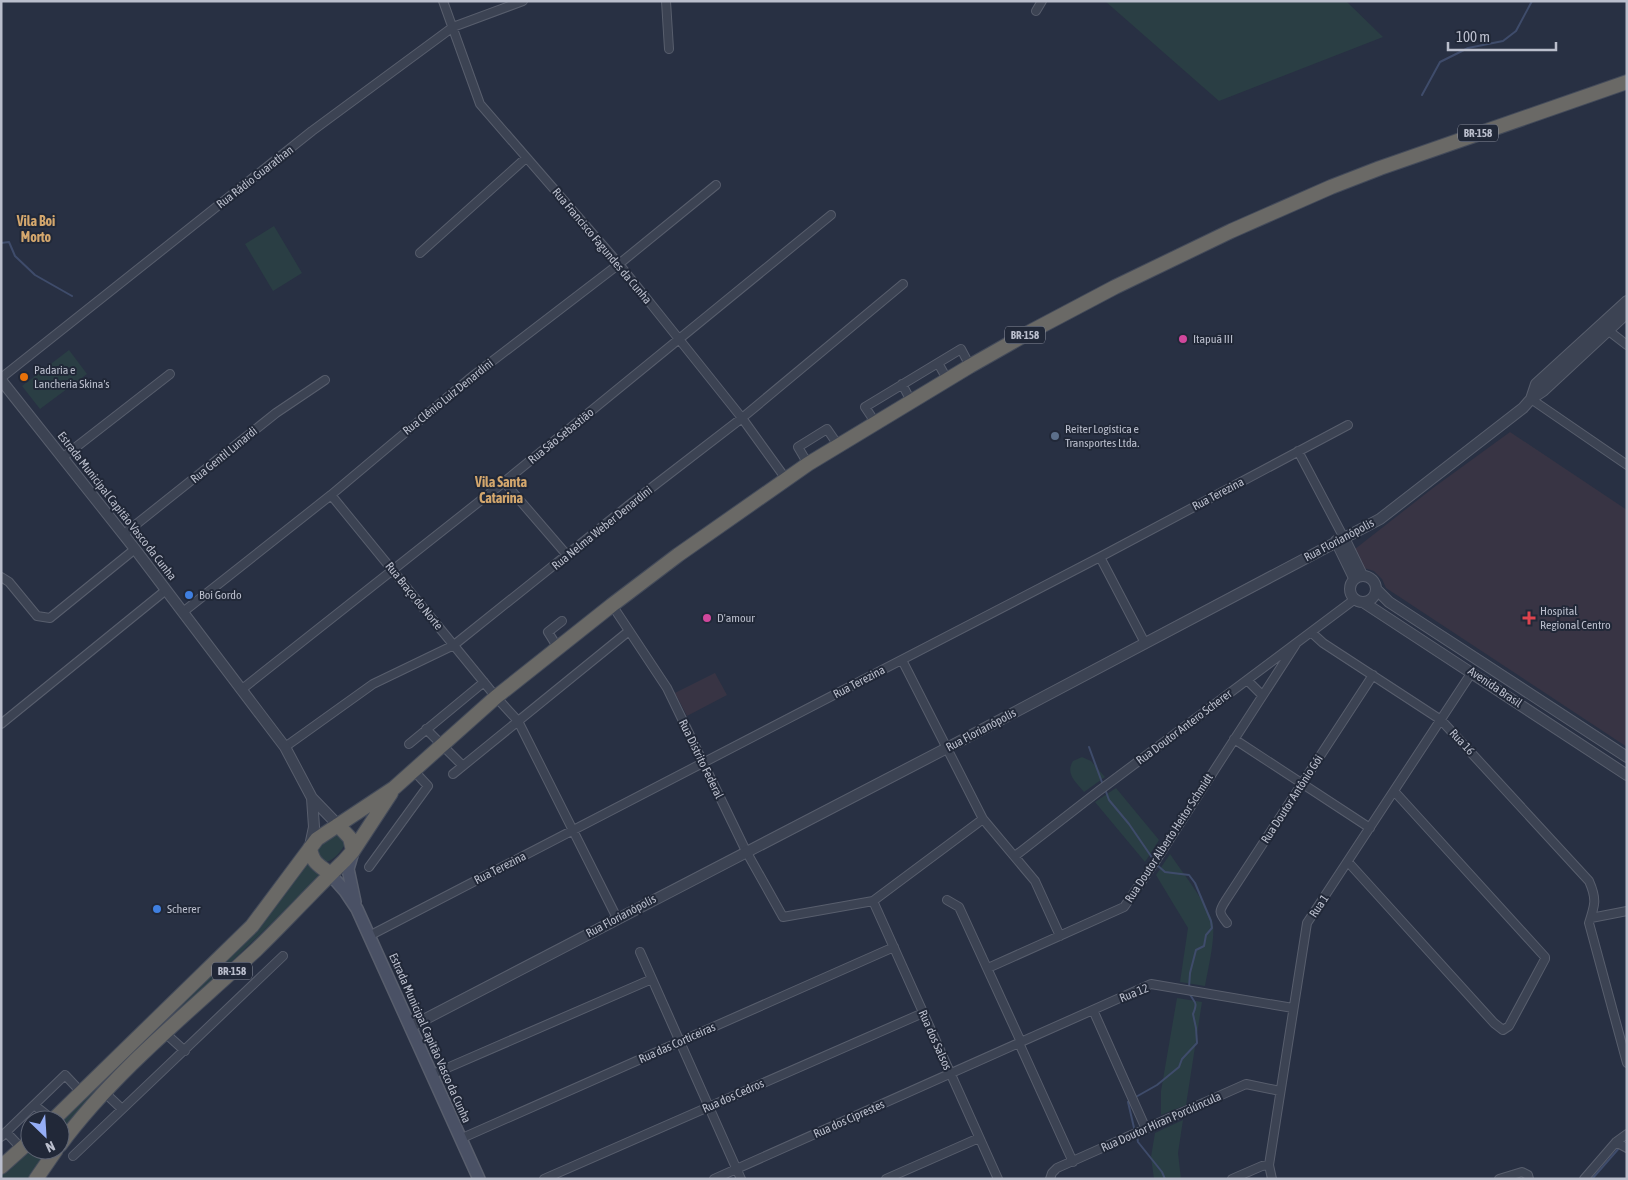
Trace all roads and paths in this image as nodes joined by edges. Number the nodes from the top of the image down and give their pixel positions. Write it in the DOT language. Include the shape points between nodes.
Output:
graph roads {
  1 [pos="443,1"];
  2 [pos="523,1"];
  3 [pos="666,1"];
  4 [pos="1042,1"];
  5 [pos="1036,11"];
  6 [pos="453,27"];
  7 [pos="669,49"];
  8 [pos="1627,82"];
  9 [pos="526,158"];
  10 [pos="716,185"];
  11 [pos="831,215"];
  12 [pos="420,253"];
  13 [pos="619,264"];
  14 [pos="903,284"];
  15 [pos="1627,301"];
  16 [pos="1627,313"];
  17 [pos="1604,328"];
  18 [pos="680,340"];
  19 [pos="1627,345"];
  20 [pos="938,362"];
  21 [pos="970,366"];
  22 [pos="170,374"];
  23 [pos="1,379"];
  24 [pos="947,379"];
  25 [pos="325,380"];
  26 [pos="902,384"];
  27 [pos="1531,399"];
  28 [pos="910,401"];
  29 [pos="742,418"];
  30 [pos="875,422"];
  31 [pos="1348,425"];
  32 [pos="838,445"];
  33 [pos="1298,451"];
  34 [pos="62,458"];
  35 [pos="808,464"];
  36 [pos="1627,465"];
  37 [pos="786,479"];
  38 [pos="504,482"];
  39 [pos="331,495"];
  40 [pos="124,534"];
  41 [pos="1340,540"];
  42 [pos="135,549"];
  43 [pos="567,555"];
  44 [pos="1100,557"];
  45 [pos="392,570"];
  46 [pos="1,577"];
  47 [pos="1358,577"];
  48 [pos="166,590"];
  49 [pos="1377,590"];
  50 [pos="1359,600"];
  51 [pos="612,605"];
  52 [pos="183,612"];
  53 [pos="562,621"];
  54 [pos="629,631"];
  55 [pos="1311,632"];
  56 [pos="1145,643"];
  57 [pos="1296,644"];
  58 [pos="454,645"];
  59 [pos="558,648"];
  60 [pos="902,660"];
  61 [pos="1472,672"];
  62 [pos="1373,675"];
  63 [pos="1247,680"];
  64 [pos="484,682"];
  65 [pos="1518,685"];
  66 [pos="241,690"];
  67 [pos="1262,695"];
  68 [pos="496,697"];
  69 [pos="1510,697"];
  70 [pos="1441,720"];
  71 [pos="518,721"];
  72 [pos="1,724"];
  73 [pos="426,729"];
  74 [pos="1234,740"];
  75 [pos="409,744"];
  76 [pos="443,745"];
  77 [pos="284,748"];
  78 [pos="947,748"];
  79 [pos="1627,757"];
  80 [pos="703,764"];
  81 [pos="463,766"];
  82 [pos="414,771"];
  83 [pos="453,774"];
  84 [pos="1627,775"];
  85 [pos="1302,784"];
  86 [pos="394,788"];
  87 [pos="1394,791"];
  88 [pos="312,798"];
  89 [pos="983,819"];
  90 [pos="338,825"];
  91 [pos="1370,828"];
  92 [pos="574,830"];
  93 [pos="310,848"];
  94 [pos="353,851"];
  95 [pos="746,851"];
  96 [pos="1014,856"];
  97 [pos="1348,862"];
  98 [pos="369,867"];
  99 [pos="330,874"];
  100 [pos="947,900"];
  101 [pos="873,901"];
  102 [pos="357,909"];
  103 [pos="1627,911"];
  104 [pos="617,918"];
  105 [pos="1591,918"];
  106 [pos="1227,923"];
  107 [pos="369,936"];
  108 [pos="1060,936"];
  109 [pos="894,947"];
  110 [pos="640,952"];
  111 [pos="283,956"];
  112 [pos="988,968"];
  113 [pos="652,979"];
  114 [pos="1294,1008"];
  115 [pos="1093,1010"];
  116 [pos="923,1012"];
  117 [pos="410,1027"];
  118 [pos="165,1033"];
  119 [pos="680,1042"];
  120 [pos="1020,1042"];
  121 [pos="185,1051"];
  122 [pos="984,1058"];
  123 [pos="1627,1063"];
  124 [pos="431,1074"];
  125 [pos="950,1074"];
  126 [pos="1280,1091"];
  127 [pos="81,1092"];
  128 [pos="104,1092"];
  129 [pos="34,1104"];
  130 [pos="708,1106"];
  131 [pos="122,1109"];
  132 [pos="41,1110"];
  133 [pos="63,1110"];
  134 [pos="1146,1130"];
  135 [pos="70,1133"];
  136 [pos="1627,1134"];
  137 [pos="3,1135"];
  138 [pos="979,1138"];
  139 [pos="460,1139"];
  140 [pos="20,1142"];
  141 [pos="1616,1142"];
  142 [pos="1627,1148"];
  143 [pos="20,1150"];
  144 [pos="73,1156"];
  145 [pos="49,1160"];
  146 [pos="1073,1162"];
  147 [pos="1269,1165"];
  148 [pos="1,1167"];
  149 [pos="736,1169"];
  150 [pos="1528,1177"];
  151 [pos="36,1179"];
  152 [pos="479,1179"];
  153 [pos="544,1179"];
  154 [pos="714,1179"];
  155 [pos="741,1179"];
  156 [pos="886,1179"];
  157 [pos="998,1179"];
  158 [pos="1050,1179"];
  159 [pos="1232,1179"];
  160 [pos="1272,1179"];
  161 [pos="1499,1179"];
  162 [pos="1584,1179"];
  1 -- 6 [label="street, Rua Francisco Fagundes da Cunha"];
  2 -- 6 [label="street, Rua Rádio Guarathan"];
  3 -- 7 [label="street"];
  4 -- 5 [label="street"];
  6 -- 9 [label="street, Rua Francisco Fagundes da Cunha" via="480,104"];
  6 -- 23 [label="street, Rua Rádio Guarathan" via="312,131"];
  8 -- 21 [label="highway, BR-158" via="1440,146 1322,191 1115,287"];
  9 -- 12 [label="street"];
  9 -- 13 [label="street, Rua Francisco Fagundes da Cunha"];
  10 -- 13 [label="street, Rua Clênio Luiz Denardini"];
  11 -- 18 [label="street, Rua São Sebastião"];
  13 -- 18 [label="street, Rua Francisco Fagundes da Cunha"];
  13 -- 39 [label="street, Rua Clênio Luiz Denardini" via="468,379"];
  14 -- 29 [label="street, Rua Nelma Weber Denardini"];
  15 -- 17 [label="street, Rua Florianópolis"];
  16 -- 17 [label="street, Rua Florianópolis"];
  17 -- 19 [label="street"];
  17 -- 27 [label="street, Rua Florianópolis" via="1543,391"];
  18 -- 29 [label="street, Rua Francisco Fagundes da Cunha"];
  18 -- 38 [label="street, Rua São Sebastião"];
  20 -- 21 [label="street" via="961,349"];
  20 -- 24 [label="street"];
  20 -- 26 [label="street"];
  21 -- 24 [label="highway, BR-158"];
  22 -- 34 [label="street"];
  23 -- 34 [label="street, Estrada Municipal Capitão Vasco da Cunha"];
  24 -- 28 [label="highway, BR-158"];
  25 -- 40 [label="street, Rua Gentil Lunardi" via="276,413"];
  26 -- 28 [label="street"];
  26 -- 30 [label="street" via="865,407"];
  27 -- 36 [label="street"];
  27 -- 41 [label="street, Rua Florianópolis" via="1502,426 1388,513"];
  28 -- 30 [label="highway, BR-158"];
  29 -- 37 [label="street, Rua Francisco Fagundes da Cunha"];
  29 -- 43 [label="street, Rua Nelma Weber Denardini"];
  30 -- 32 [label="highway, BR-158"];
  31 -- 33 [label="street, Rua Terezina"];
  32 -- 35 [label="highway, BR-158"];
  32 -- 35 [label="street" via="827,429 798,447"];
  33 -- 41 [label="street"];
  33 -- 44 [label="street, Rua Terezina"];
  34 -- 40 [label="street, Estrada Municipal Capitão Vasco da Cunha"];
  35 -- 37 [label="highway, BR-158"];
  37 -- 51 [label="highway, BR-158"];
  38 -- 43 [label="street"];
  38 -- 45 [label="street, Rua São Sebastião"];
  39 -- 45 [label="street, Rua Braço do Norte"];
  39 -- 52 [label="street, Rua Clênio Luiz Denardini"];
  40 -- 42 [label="street, Estrada Municipal Capitão Vasco da Cunha"];
  41 -- 47 [label="street, Avenida Brasil"];
  41 -- 56 [label="street, Rua Florianópolis"];
  42 -- 46 [label="street" via="50,618 37,616"];
  42 -- 48 [label="street, Estrada Municipal Capitão Vasco da Cunha"];
  43 -- 58 [label="street, Rua Nelma Weber Denardini"];
  44 -- 56 [label="street"];
  44 -- 60 [label="street, Rua Terezina"];
  45 -- 58 [label="street, Rua Braço do Norte"];
  45 -- 66 [label="street, Rua São Sebastião"];
  47 -- 49 [label="street, Avenida Brasil" via="1368,576"];
  47 -- 50 [label="street, Avenida Brasil" via="1350,584 1350,592"];
  48 -- 52 [label="street, Estrada Municipal Capitão Vasco da Cunha"];
  48 -- 72 [label="street"];
  49 -- 50 [label="street" via="1374,597"];
  49 -- 65 [label="street, Avenida Brasil" via="1389,602"];
  50 -- 55 [label="street, Rua Doutor Antero Scherer"];
  50 -- 61 [label="street, Avenida Brasil"];
  51 -- 54 [label="street, Rua Distrito Federal"];
  51 -- 59 [label="highway, BR-158"];
  52 -- 66 [label="street, Estrada Municipal Capitão Vasco da Cunha"];
  53 -- 59 [label="street" via="548,632"];
  54 -- 71 [label="street"];
  54 -- 80 [label="street, Rua Distrito Federal" via="667,688"];
  55 -- 57 [label="street, Rua Doutor Antero Scherer"];
  55 -- 62 [label="street, Rua 16" via="1315,638"];
  56 -- 78 [label="street, Rua Florianópolis"];
  57 -- 63 [label="street, Rua Doutor Antero Scherer"];
  57 -- 67 [label="street, Rua Doutor Alberto Heitor Schmidt"];
  58 -- 64 [label="street, Rua Braço do Norte"];
  58 -- 77 [label="street, Rua Nelma Weber Denardini" via="373,684"];
  59 -- 68 [label="highway, BR-158"];
  60 -- 78 [label="street"];
  60 -- 80 [label="street, Rua Terezina"];
  61 -- 69 [label="street, Avenida Brasil"];
  61 -- 70 [label="street, Rua 1"];
  62 -- 70 [label="street, Rua 16"];
  62 -- 85 [label="street, Rua Doutor Antônio Gói"];
  63 -- 67 [label="street"];
  63 -- 96 [label="street, Rua Doutor Antero Scherer"];
  64 -- 68 [label="street, Rua Braço do Norte"];
  64 -- 73 [label="street"];
  65 -- 69 [label="street"];
  65 -- 79 [label="street, Avenida Brasil"];
  66 -- 77 [label="street, Estrada Municipal Capitão Vasco da Cunha"];
  67 -- 74 [label="street, Rua Doutor Alberto Heitor Schmidt"];
  68 -- 71 [label="street, Rua Braço do Norte"];
  68 -- 76 [label="highway, BR-158"];
  69 -- 84 [label="street, Avenida Brasil"];
  70 -- 87 [label="street, Rua 1"];
  70 -- 105 [label="street, Rua 16" via="1589,881 1595,901"];
  71 -- 81 [label="street"];
  71 -- 92 [label="street, Rua Braço do Norte"];
  73 -- 75 [label="street"];
  73 -- 76 [label="street"];
  74 -- 85 [label="street"];
  74 -- 108 [label="street, Rua Doutor Alberto Heitor Schmidt" via="1124,907"];
  76 -- 81 [label="street"];
  76 -- 82 [label="highway, BR-158"];
  77 -- 88 [label="street, Estrada Municipal Capitão Vasco da Cunha"];
  78 -- 89 [label="street"];
  78 -- 95 [label="street, Rua Florianópolis"];
  80 -- 92 [label="street, Rua Terezina"];
  80 -- 95 [label="street, Rua Distrito Federal"];
  81 -- 83 [label="street"];
  82 -- 86 [label="highway, BR-158"];
  82 -- 98 [label="street" via="428,786"];
  85 -- 91 [label="street"];
  85 -- 106 [label="street, Rua Doutor Antônio Gói" via="1220,911"];
  86 -- 90 [label="highway, BR-158"];
  86 -- 94 [label="highway, BR-158"];
  87 -- 91 [label="street, Rua 1"];
  87 -- 97 [label="street" via="1545,959 1509,1026 1503,1030 1494,1023"];
  88 -- 90 [label="street, Estrada Municipal Capitão Vasco da Cunha"];
  88 -- 93 [label="street, Estrada Municipal Capitão Vasco da Cunha" via="314,827"];
  89 -- 96 [label="street"];
  89 -- 101 [label="street"];
  90 -- 93 [label="highway, BR-158" via="317,839"];
  90 -- 94 [label="highway" via="350,838"];
  91 -- 97 [label="street, Rua 1"];
  92 -- 104 [label="street, Rua Braço do Norte"];
  92 -- 107 [label="street, Rua Terezina"];
  93 -- 99 [label="highway" via="316,865"];
  93 -- 127 [label="highway, BR-158" via="252,926"];
  94 -- 99 [label="highway, BR-158"];
  94 -- 102 [label="main road, Estrada Municipal Capitão Vasco da Cunha" via="348,869"];
  95 -- 101 [label="street, Rua Distrito Federal" via="783,917"];
  95 -- 104 [label="street, Rua Florianópolis"];
  96 -- 108 [label="street" via="1035,881"];
  97 -- 114 [label="street, Rua 1" via="1307,923"];
  99 -- 102 [label="main road, Estrada Municipal Capitão Vasco da Cunha"];
  99 -- 118 [label="highway, BR-158" via="255,950"];
  100 -- 112 [label="street" via="959,907"];
  101 -- 109 [label="street, Rua dos Salsos"];
  102 -- 107 [label="main road, Estrada Municipal Capitão Vasco da Cunha"];
  103 -- 105 [label="street"];
  104 -- 117 [label="street, Rua Florianópolis"];
  105 -- 123 [label="street" via="1589,923"];
  107 -- 117 [label="main road, Estrada Municipal Capitão Vasco da Cunha"];
  108 -- 112 [label="street, Rua Doutor Alberto Heitor Schmidt"];
  109 -- 116 [label="street, Rua dos Salsos"];
  109 -- 119 [label="street, Rua das Corticeiras"];
  110 -- 113 [label="street"];
  111 -- 121 [label="street"];
  112 -- 120 [label="street"];
  113 -- 119 [label="street"];
  113 -- 124 [label="street"];
  114 -- 115 [label="street, Rua 12" via="1151,984"];
  114 -- 126 [label="street, Rua 1"];
  115 -- 120 [label="street, Rua 12"];
  115 -- 134 [label="street"];
  116 -- 125 [label="street, Rua dos Salsos"];
  116 -- 130 [label="street, Rua dos Cedros"];
  117 -- 124 [label="main road, Estrada Municipal Capitão Vasco da Cunha"];
  118 -- 121 [label="street"];
  118 -- 128 [label="highway, BR-158"];
  119 -- 130 [label="street"];
  119 -- 139 [label="street, Rua das Corticeiras"];
  120 -- 122 [label="street, Rua 12"];
  120 -- 146 [label="street"];
  121 -- 131 [label="street"];
  122 -- 125 [label="street, Rua dos Ciprestes"];
  124 -- 139 [label="main road, Estrada Municipal Capitão Vasco da Cunha"];
  125 -- 138 [label="street, Rua dos Salsos"];
  125 -- 149 [label="street, Rua dos Ciprestes"];
  126 -- 134 [label="street, Rua Doutor Hiran Porciúncula" via="1246,1084"];
  126 -- 147 [label="street, Rua 1"];
  127 -- 129 [label="street" via="66,1075"];
  127 -- 133 [label="highway, BR-158"];
  128 -- 131 [label="street"];
  128 -- 135 [label="highway, BR-158"];
  129 -- 132 [label="street"];
  129 -- 137 [label="street"];
  130 -- 149 [label="street"];
  130 -- 153 [label="street, Rua dos Cedros"];
  131 -- 144 [label="street"];
  134 -- 146 [label="street, Rua Doutor Hiran Porciúncula"];
  136 -- 141 [label="street"];
  137 -- 140 [label="street"];
  138 -- 156 [label="street"];
  138 -- 157 [label="street, Rua dos Salsos"];
  139 -- 152 [label="main road, Estrada Municipal Capitão Vasco da Cunha"];
  141 -- 142 [label="street"];
  141 -- 162 [label="street"];
  143 -- 148 [label="highway"];
  145 -- 151 [label="highway"];
  146 -- 158 [label="street, Rua Doutor Hiran Porciúncula" via="1057,1168"];
  147 -- 159 [label="street"];
  147 -- 160 [label="street, Rua 1"];
  149 -- 154 [label="street, Rua dos Ciprestes"];
  149 -- 155 [label="street"];
  150 -- 161 [label="street" via="1522,1172"];
}
